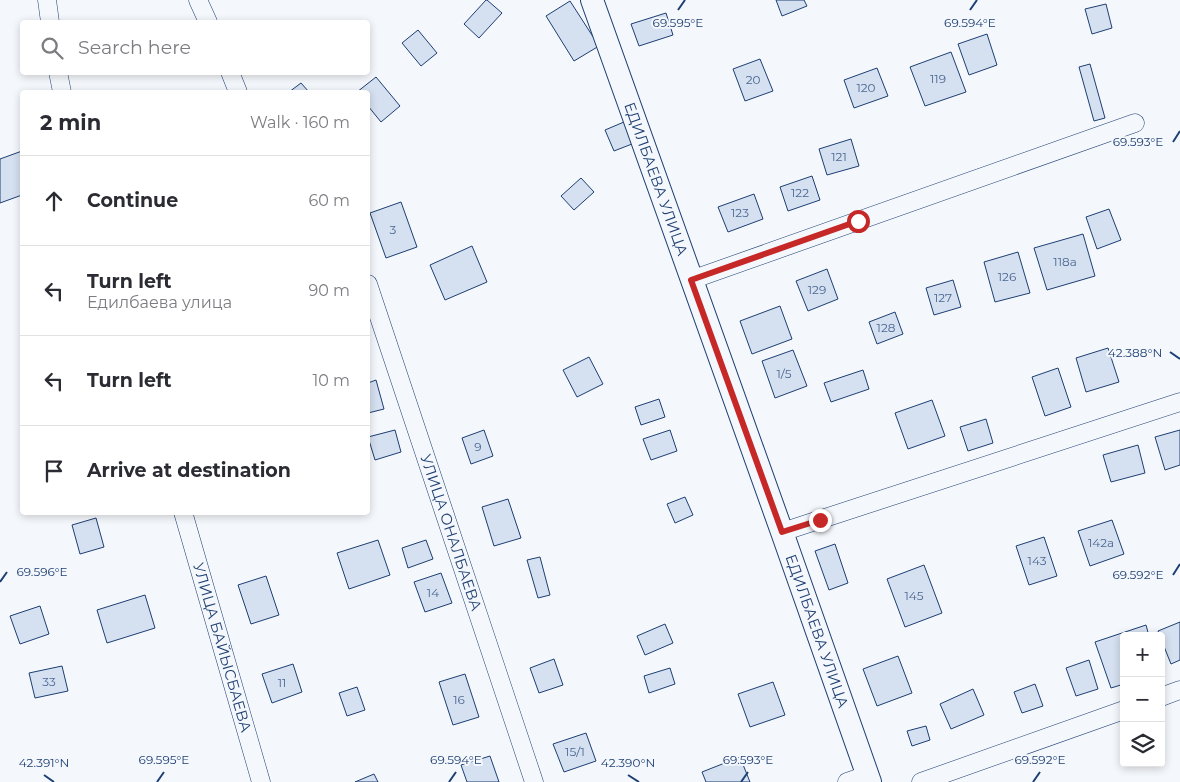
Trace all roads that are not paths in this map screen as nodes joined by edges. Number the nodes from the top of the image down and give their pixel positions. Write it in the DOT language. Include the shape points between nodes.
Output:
graph roads {
  1 [pos="47,0"];
  2 [pos="198,0"];
  3 [pos="592,0"];
  4 [pos="50,20"];
  5 [pos="207,20"];
  6 [pos="59,75"];
  7 [pos="231,75"];
  8 [pos="62,90"];
  9 [pos="237,90"];
  10 [pos="1135,123"];
  11 [pos="691,280"];
  12 [pos="370,290"];
  13 [pos="1180,402"];
  14 [pos="184,515"];
  15 [pos="782,532"];
  16 [pos="1180,690"];
  17 [pos="1165,696"];
  18 [pos="1120,711"];
  19 [pos="861,780"];
  20 [pos="261,782"];
  21 [pos="534,782"];
  22 [pos="921,782"];
  1 -- 4 [label="street"];
  2 -- 5 [label="street"];
  3 -- 11 [label="street, ЕДИЛБАЕВА УЛИЦА"];
  6 -- 8 [label="street"];
  7 -- 9 [label="street"];
  10 -- 11 [label="street"];
  11 -- 15 [label="street, ЕДИЛБАЕВА УЛИЦА"];
  12 -- 21 [label="street, УЛИЦА ОНАЛБАЕВА"];
  13 -- 15 [label="street"];
  14 -- 20 [label="street, УЛИЦА БАЙЫСБАЕВА"];
  15 -- 19 [label="street, ЕДИЛБАЕВА УЛИЦА"];
  16 -- 17 [label="street"];
  18 -- 22 [label="street"];
}
